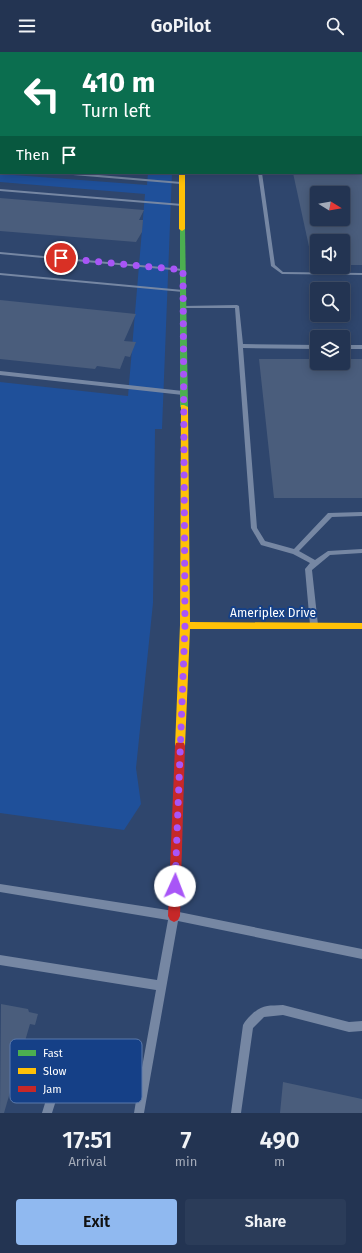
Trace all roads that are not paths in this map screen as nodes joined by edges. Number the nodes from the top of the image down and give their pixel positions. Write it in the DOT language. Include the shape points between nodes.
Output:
graph roads {
  1 [pos="73,174"];
  2 [pos="182,174"];
  3 [pos="260,174"];
  4 [pos="181,183"];
  5 [pos="0,190"];
  6 [pos="182,205"];
  7 [pos="0,253"];
  8 [pos="183,270"];
  9 [pos="0,274"];
  10 [pos="362,274"];
  11 [pos="183,291"];
  12 [pos="183,306"];
  13 [pos="240,346"];
  14 [pos="310,347"];
  15 [pos="350,347"];
  16 [pos="362,347"];
  17 [pos="0,373"];
  18 [pos="184,393"];
  19 [pos="362,514"];
  20 [pos="362,551"];
  21 [pos="295,552"];
  22 [pos="315,563"];
  23 [pos="185,625"];
  24 [pos="314,625"];
  25 [pos="362,626"];
  26 [pos="0,888"];
  27 [pos="174,916"];
  28 [pos="362,954"];
  29 [pos="0,960"];
  30 [pos="162,986"];
  31 [pos="362,1026"];
  32 [pos="142,1078"];
  33 [pos="145,1079"];
  34 [pos="142,1096"];
  35 [pos="50,1103"];
  36 [pos="141,1103"];
  37 [pos="47,1113"];
  38 [pos="139,1113"];
  39 [pos="236,1113"];
  1 -- 4 [label="lane"];
  2 -- 4 [label="street"];
  3 -- 10 [label="lane" via="273,265 282,273"];
  4 -- 6 [label="street"];
  5 -- 6 [label="lane"];
  6 -- 8 [label="street"];
  7 -- 8 [label="lane"];
  8 -- 11 [label="street"];
  9 -- 11 [label="lane"];
  11 -- 12 [label="street"];
  12 -- 13 [label="lane" via="237,306"];
  12 -- 18 [label="street"];
  13 -- 14 [label="lane"];
  13 -- 21 [label="lane" via="254,528 263,543"];
  15 -- 16 [label="lane"];
  17 -- 18 [label="lane"];
  18 -- 23 [label="street"];
  19 -- 21 [label="lane" via="330,515"];
  20 -- 22 [label="lane" via="328,553"];
  21 -- 22 [label="lane"];
  22 -- 24 [label="lane" via="308,569"];
  23 -- 24 [label="street, Ameriplex Drive"];
  23 -- 27 [label="street"];
  24 -- 25 [label="street, Ameriplex Drive"];
  26 -- 27 [label="lane"];
  27 -- 28 [label="lane"];
  27 -- 30 [label="lane"];
  29 -- 30 [label="lane"];
  30 -- 33 [label="lane"];
  31 -- 39 [label="lane" via="349,1027 283,1010 262,1012 248,1025"];
  32 -- 33 [label="lane"];
  33 -- 34 [label="lane"];
  35 -- 37 [label="lane"];
  36 -- 38 [label="lane"];
}
